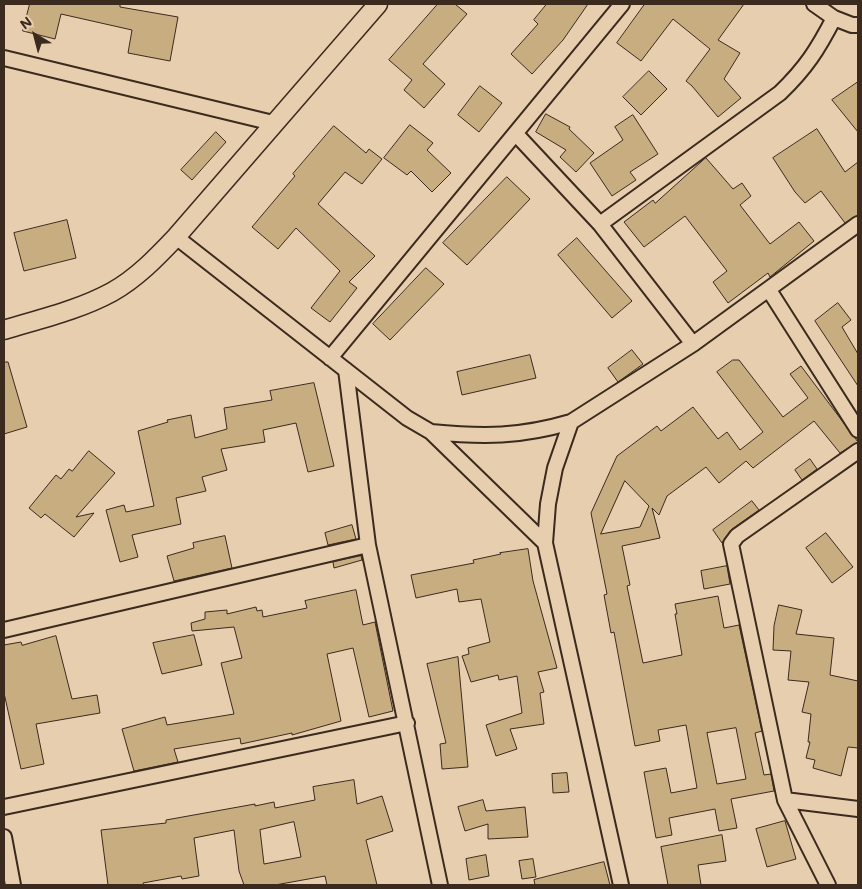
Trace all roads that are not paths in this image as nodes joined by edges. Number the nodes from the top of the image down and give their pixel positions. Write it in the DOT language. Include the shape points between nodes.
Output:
graph roads {
  1 [pos="378,4"];
  2 [pos="622,4"];
  3 [pos="814,4"];
  4 [pos="834,18"];
  5 [pos="858,25"];
  6 [pos="4,58"];
  7 [pos="273,123"];
  8 [pos="516,134"];
  9 [pos="600,224"];
  10 [pos="858,224"];
  11 [pos="176,237"];
  12 [pos="769,290"];
  13 [pos="4,330"];
  14 [pos="692,344"];
  15 [pos="330,358"];
  16 [pos="346,370"];
  17 [pos="571,422"];
  18 [pos="858,430"];
  19 [pos="431,432"];
  20 [pos="858,450"];
  21 [pos="545,543"];
  22 [pos="368,545"];
  23 [pos="4,630"];
  24 [pos="407,722"];
  25 [pos="785,800"];
  26 [pos="4,807"];
  27 [pos="858,809"];
  28 [pos="4,837"];
  29 [pos="14,885"];
  30 [pos="440,885"];
  31 [pos="621,885"];
  32 [pos="828,885"];
  1 -- 7 [label="street"];
  2 -- 8 [label="street"];
  3 -- 4 [label="street"];
  4 -- 5 [label="street"];
  4 -- 9 [label="street" via="815,55 780,93"];
  6 -- 7 [label="street"];
  7 -- 11 [label="street"];
  8 -- 9 [label="street"];
  8 -- 15 [label="street"];
  9 -- 14 [label="street"];
  10 -- 12 [label="street"];
  11 -- 13 [label="street" via="148,267 113,292 74,309"];
  11 -- 15 [label="street"];
  12 -- 14 [label="street"];
  12 -- 18 [label="street"];
  14 -- 17 [label="street"];
  15 -- 16 [label="street"];
  16 -- 19 [label="street" via="407,418"];
  16 -- 22 [label="street"];
  17 -- 19 [label="street" via="505,436"];
  17 -- 21 [label="street" via="554,468"];
  19 -- 21 [label="street"];
  20 -- 25 [label="street" via="737,536 732,544"];
  21 -- 31 [label="street"];
  22 -- 23 [label="street"];
  22 -- 24 [label="street"];
  24 -- 26 [label="street"];
  24 -- 30 [label="street"];
  25 -- 27 [label="street"];
  25 -- 32 [label="street"];
  28 -- 29 [label="street"];
}
